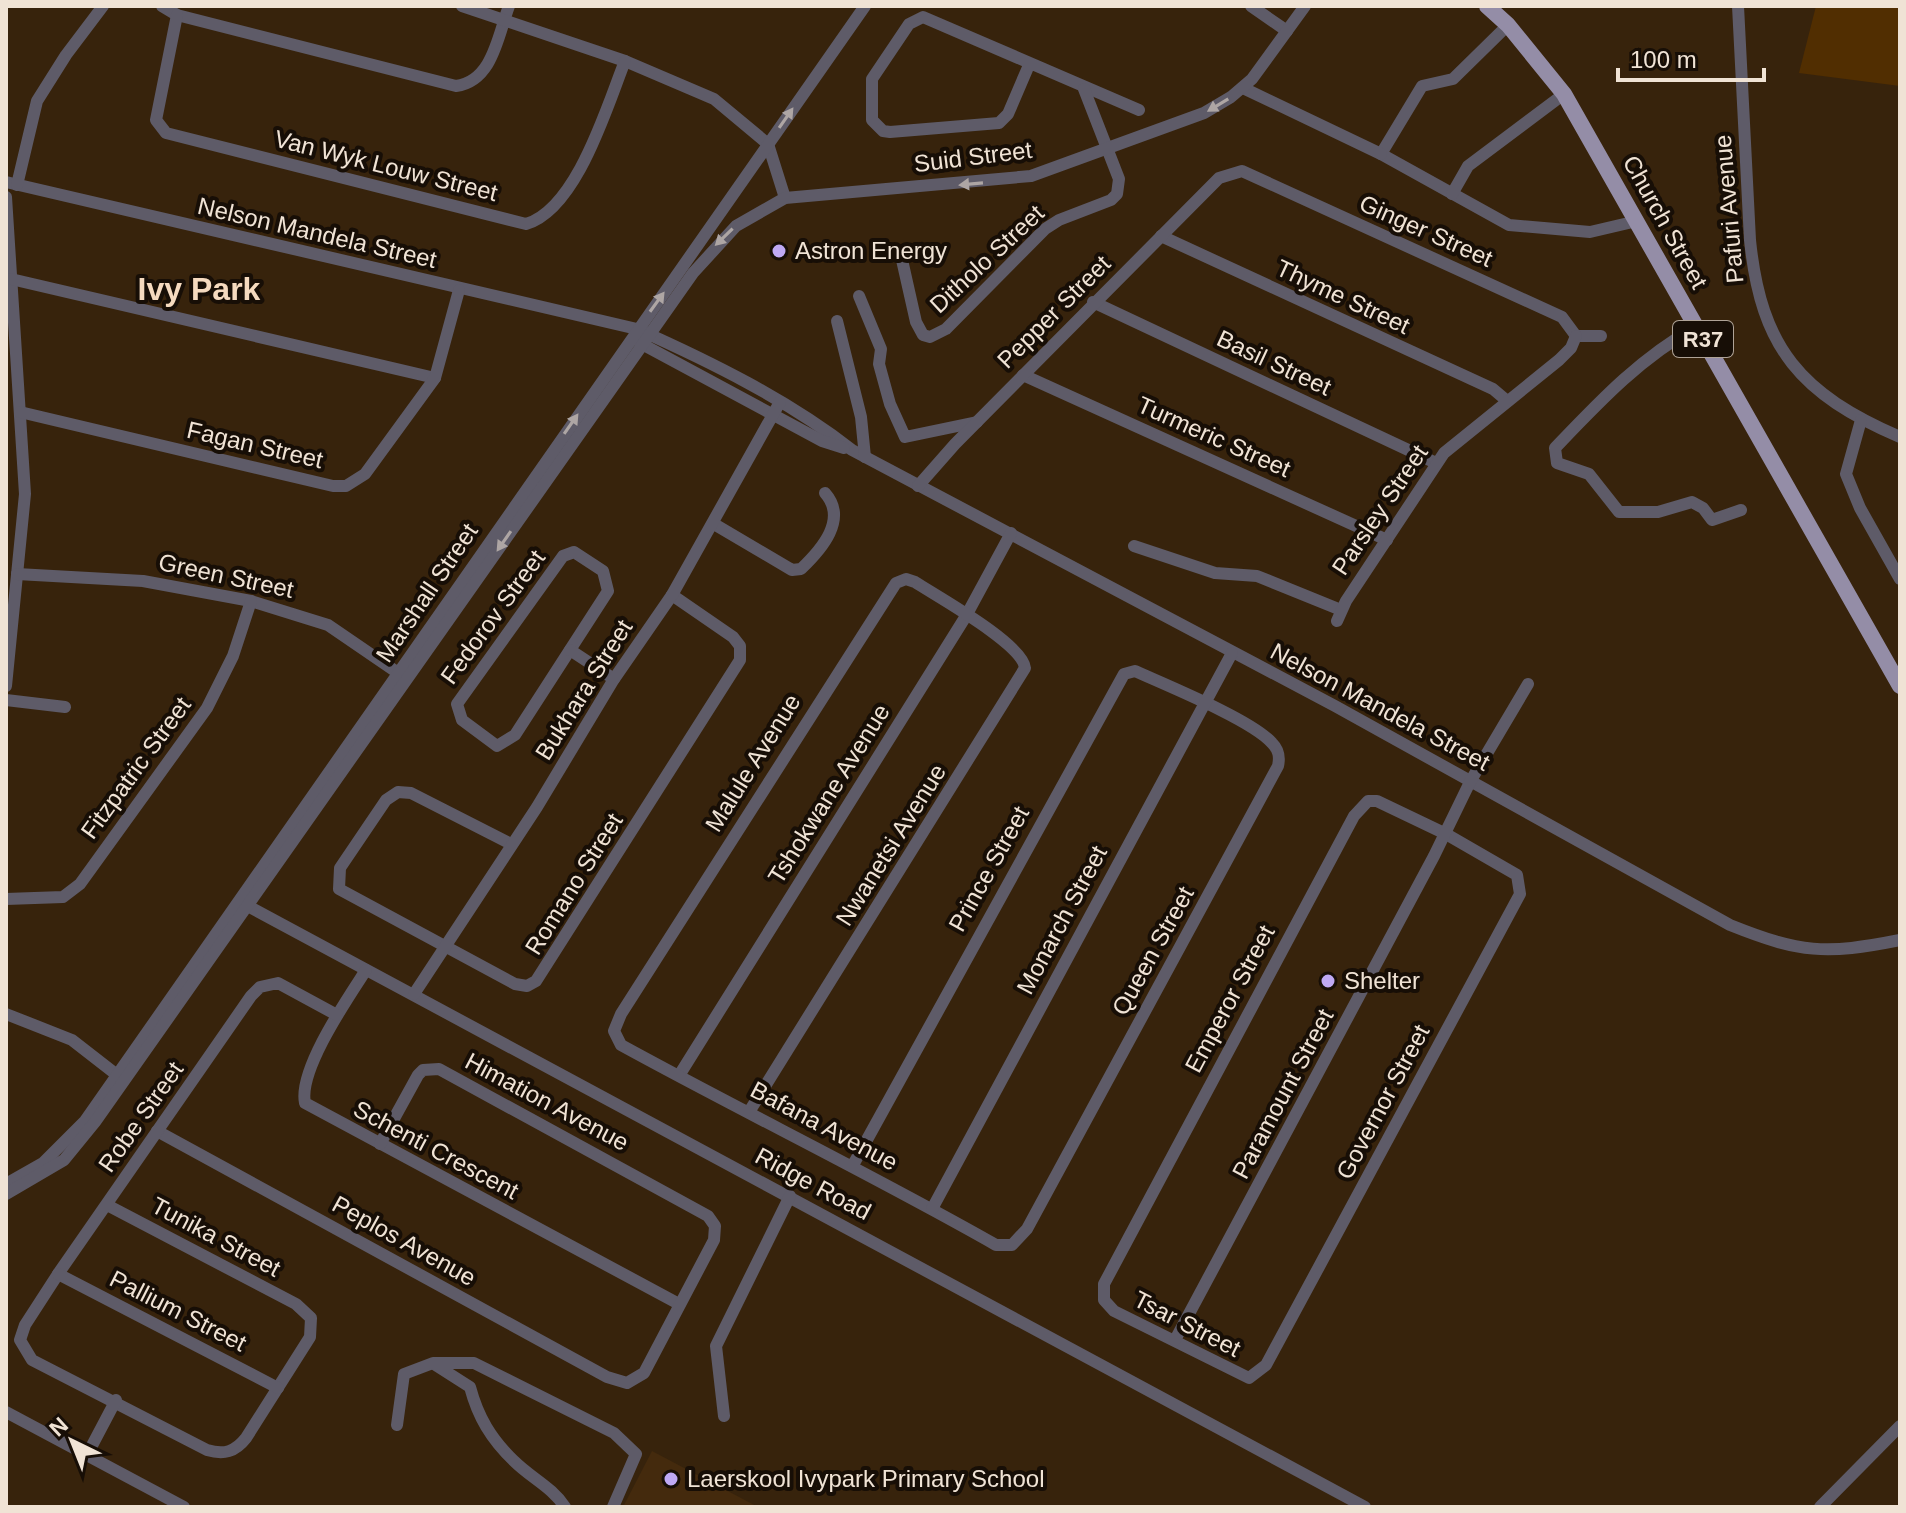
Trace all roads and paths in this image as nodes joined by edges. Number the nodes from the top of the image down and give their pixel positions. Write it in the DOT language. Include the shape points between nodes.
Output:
graph roads {
  1 [pos="103,6"];
  2 [pos="162,6"];
  3 [pos="462,6"];
  4 [pos="509,6"];
  5 [pos="865,6"];
  6 [pos="1251,6"];
  7 [pos="1305,6"];
  8 [pos="1487,6"];
  9 [pos="1738,6"];
  10 [pos="177,15"];
  11 [pos="503,22"];
  12 [pos="1508,25"];
  13 [pos="1287,31"];
  14 [pos="625,61"];
  15 [pos="1029,65"];
  16 [pos="1243,88"];
  17 [pos="1084,89"];
  18 [pos="1564,94"];
  19 [pos="1139,110"];
  20 [pos="768,144"];
  21 [pos="1108,148"];
  22 [pos="1381,154"];
  23 [pos="1226,173"];
  24 [pos="11,183"];
  25 [pos="1452,194"];
  26 [pos="6,197"];
  27 [pos="785,198"];
  28 [pos="1637,221"];
  29 [pos="1161,236"];
  30 [pos="900,251"];
  31 [pos="11,279"];
  32 [pos="459,290"];
  33 [pos="859,296"];
  34 [pos="1093,302"];
  35 [pos="837,321"];
  36 [pos="1696,327"];
  37 [pos="634,334"];
  38 [pos="1576,336"];
  39 [pos="1601,336"];
  40 [pos="647,340"];
  41 [pos="1023,375"];
  42 [pos="435,378"];
  43 [pos="1506,400"];
  44 [pos="777,408"];
  45 [pos="20,412"];
  46 [pos="1861,420"];
  47 [pos="977,422"];
  48 [pos="1900,437"];
  49 [pos="865,457"];
  50 [pos="1436,463"];
  51 [pos="918,486"];
  52 [pos="825,493"];
  53 [pos="1741,510"];
  54 [pos="714,524"];
  55 [pos="1011,533"];
  56 [pos="1387,540"];
  57 [pos="1134,546"];
  58 [pos="17,574"];
  59 [pos="1900,579"];
  60 [pos="672,595"];
  61 [pos="251,601"];
  62 [pos="966,616"];
  63 [pos="570,650"];
  64 [pos="1232,653"];
  65 [pos="403,676"];
  66 [pos="614,679"];
  67 [pos="1528,684"];
  68 [pos="6,686"];
  69 [pos="1900,686"];
  70 [pos="6,700"];
  71 [pos="1204,703"];
  72 [pos="65,707"];
  73 [pos="1470,782"];
  74 [pos="1446,834"];
  75 [pos="511,844"];
  76 [pos="6,899"];
  77 [pos="244,904"];
  78 [pos="1900,940"];
  79 [pos="445,948"];
  80 [pos="366,970"];
  81 [pos="414,994"];
  82 [pos="6,1014"];
  83 [pos="337,1015"];
  84 [pos="616,1039"];
  85 [pos="680,1074"];
  86 [pos="117,1075"];
  87 [pos="749,1112"];
  88 [pos="157,1131"];
  89 [pos="380,1144"];
  90 [pos="853,1165"];
  91 [pos="6,1184"];
  92 [pos="6,1194"];
  93 [pos="790,1196"];
  94 [pos="107,1205"];
  95 [pos="932,1209"];
  96 [pos="1012,1245"];
  97 [pos="58,1274"];
  98 [pos="1104,1300"];
  99 [pos="679,1304"];
  100 [pos="1175,1340"];
  101 [pos="433,1363"];
  102 [pos="1255,1376"];
  103 [pos="278,1388"];
  104 [pos="116,1400"];
  105 [pos="6,1412"];
  106 [pos="724,1416"];
  107 [pos="397,1425"];
  108 [pos="1900,1426"];
  109 [pos="87,1455"];
  110 [pos="184,1507"];
  111 [pos="565,1507"];
  112 [pos="613,1507"];
  113 [pos="1365,1507"];
  114 [pos="1820,1507"];
  1 -- 24 [label="street" via="37,101"];
  2 -- 10 [label="street"];
  3 -- 11 [label="street"];
  4 -- 11 [label="street"];
  20 -- 5 [label="street, Marshall Street, one-way"];
  6 -- 13 [label="street"];
  7 -- 13 [label="street, Suid Street"];
  8 -- 12 [label="main road, Church Street / R37"];
  9 -- 46 [label="street, Pafuri Avenue" via="1750,240 1764,317 1776,345 1806,382"];
  10 -- 11 [label="street" via="456,86 473,81 486,69"];
  10 -- 14 [label="street, Van Wyk Louw Street" via="156,120 166,133 526,224 551,209 586,157"];
  11 -- 14 [label="street"];
  12 -- 18 [label="main road, Church Street / R37"];
  12 -- 22 [label="street" via="1453,79 1422,86"];
  13 -- 16 [label="street, Suid Street"];
  14 -- 20 [label="street" via="714,99"];
  15 -- 15 [label="street" via="933,19 915,19 870,83 872,120 890,132 999,123"];
  15 -- 17 [label="street"];
  16 -- 21 [label="street, Suid Street, one-way" via="1204,113"];
  16 -- 22 [label="street"];
  17 -- 19 [label="street"];
  17 -- 21 [label="street"];
  18 -- 25 [label="street" via="1468,166"];
  18 -- 28 [label="main road, Church Street / R37"];
  20 -- 27 [label="street"];
  37 -- 20 [label="street, Marshall Street, one-way"];
  21 -- 27 [label="street, Suid Street, one-way" via="1031,176"];
  21 -- 30 [label="street, Ditholo Street" via="1119,179 1117,194 1045,229 937,335 923,335 918,328"];
  22 -- 25 [label="street"];
  23 -- 29 [label="street, Pepper Street"];
  23 -- 38 [label="street, Ginger Street" via="1242,171 1562,317"];
  24 -- 32 [label="street, Nelson Mandela Street"];
  25 -- 28 [label="street" via="1509,225 1590,232"];
  26 -- 31 [label="street"];
  27 -- 40 [label="street, Suid Street, one-way" via="736,226 709,251"];
  28 -- 36 [label="main road, Church Street / R37"];
  29 -- 34 [label="street, Pepper Street"];
  29 -- 43 [label="street, Thyme Street" via="1493,389"];
  31 -- 42 [label="street"];
  31 -- 45 [label="street"];
  32 -- 37 [label="street, Nelson Mandela Street"];
  32 -- 42 [label="street, Fagan Street"];
  33 -- 47 [label="street" via="881,349 883,377 905,437"];
  34 -- 41 [label="street, Pepper Street"];
  34 -- 50 [label="street, Basil Street"];
  35 -- 49 [label="street" via="861,417"];
  36 -- 53 [label="street" via="1664,344 1619,381 1555,448 1557,463 1589,474 1619,512 1658,512 1692,502 1712,520"];
  36 -- 69 [label="main road, Church Street / R37"];
  37 -- 40 [label="street, Nelson Mandela Street"];
  65 -- 37 [label="street, Marshall Street, one-way"];
  38 -- 39 [label="street"];
  38 -- 43 [label="street, Parsley Street" via="1559,360"];
  40 -- 44 [label="street, Nelson Mandela Street"];
  40 -- 65 [label="street, Marshall Street, one-way"];
  41 -- 47 [label="street, Pepper Street"];
  41 -- 56 [label="street, Turmeric Street"];
  42 -- 45 [label="street, Fagan Street" via="365,474 346,486"];
  43 -- 50 [label="street, Parsley Street"];
  44 -- 49 [label="street, Nelson Mandela Street" via="822,441"];
  44 -- 54 [label="street, Bukhara Street"];
  45 -- 58 [label="street" via="25,494"];
  46 -- 48 [label="street, Pafuri Avenue"];
  46 -- 59 [label="street" via="1846,474"];
  47 -- 51 [label="street, Pepper Street"];
  49 -- 51 [label="street, Nelson Mandela Street"];
  50 -- 56 [label="street, Parsley Street"];
  51 -- 55 [label="street, Nelson Mandela Street"];
  52 -- 54 [label="street" via="837,518 801,569 792,570"];
  54 -- 60 [label="street, Bukhara Street"];
  55 -- 62 [label="street, Tshokwane Avenue"];
  55 -- 64 [label="street, Nelson Mandela Street"];
  56 -- 57 [label="street, Parsley Street" via="1339,616 1257,576 1215,573"];
  58 -- 61 [label="street, Green Street" via="143,581"];
  58 -- 68 [label="street"];
  60 -- 66 [label="street, Bukhara Street"];
  60 -- 79 [label="street, Romano Street" via="733,637 740,646 740,660 544,972 521,986"];
  61 -- 65 [label="street, Green Street" via="328,625"];
  61 -- 76 [label="street, Fitzpatric Street" via="233,656 207,708 73,892"];
  62 -- 84 [label="street, Malule Avenue" via="915,582 906,579 888,590 621,1014"];
  62 -- 85 [label="street, Tshokwane Avenue"];
  62 -- 87 [label="street, Nwanetsi Avenue" via="1014,649 1025,662 1023,673"];
  63 -- 63 [label="street, Fedorov Street" via="509,741 497,746 458,715 457,704 466,691 563,556 574,552 603,571 608,591"];
  63 -- 66 [label="street"];
  64 -- 71 [label="street, Monarch Street"];
  64 -- 73 [label="street, Nelson Mandela Street"];
  65 -- 77 [label="street, Marshall Street"];
  66 -- 75 [label="street, Bukhara Street"];
  67 -- 73 [label="street, Paramount Street"];
  70 -- 72 [label="street"];
  71 -- 90 [label="street, Prince Street" via="1135,671 1116,681"];
  71 -- 95 [label="street, Monarch Street"];
  71 -- 96 [label="street, Queen Street" via="1268,739 1278,752 1278,766 1027,1229"];
  73 -- 74 [label="street, Paramount Street"];
  73 -- 78 [label="street, Nelson Mandela Street" via="1730,925 1765,939 1814,950"];
  74 -- 98 [label="street, Emperor Street" via="1377,801 1360,806 1106,1275"];
  74 -- 100 [label="street, Paramount Street"];
  74 -- 102 [label="street, Governor Street" via="1517,875 1520,894 1266,1365"];
  75 -- 79 [label="street, Bukhara Street"];
  75 -- 79 [label="street, Romano Street" via="404,791 386,800 340,868 343,893"];
  77 -- 80 [label="street, Ridge Road"];
  77 -- 86 [label="street, Marshall Street"];
  77 -- 92 [label="street, Marshall Street" via="80,1142 48,1171"];
  79 -- 81 [label="street, Bukhara Street"];
  80 -- 81 [label="street, Ridge Road"];
  80 -- 83 [label="street, Schenti Crescent"];
  81 -- 93 [label="street, Ridge Road"];
  82 -- 86 [label="street" via="72,1040"];
  83 -- 88 [label="street, Robe Street" via="285,986 260,987"];
  83 -- 89 [label="street, Schenti Crescent" via="304,1088 305,1103"];
  84 -- 85 [label="street, Bafana Avenue"];
  85 -- 87 [label="street, Bafana Avenue"];
  86 -- 91 [label="street, Marshall Street" via="68,1141"];
  87 -- 90 [label="street, Bafana Avenue"];
  88 -- 94 [label="street, Robe Street"];
  88 -- 99 [label="street, Peplos Avenue" via="620,1382 644,1373"];
  89 -- 99 [label="street, Schenti Crescent"];
  89 -- 99 [label="street, Himation Avenue" via="418,1075 439,1069 712,1221 714,1240"];
  90 -- 95 [label="street, Bafana Avenue"];
  93 -- 106 [label="street" via="716,1346"];
  93 -- 113 [label="street, Ridge Road"];
  94 -- 97 [label="street, Robe Street"];
  94 -- 103 [label="street, Tunika Street" via="305,1310 313,1324 310,1337"];
  95 -- 96 [label="street, Bafana Avenue" via="996,1245"];
  97 -- 103 [label="street, Pallium Street"];
  97 -- 104 [label="street, Robe Street" via="25,1325 22,1347 32,1360"];
  98 -- 100 [label="street, Tsar Street" via="1114,1311"];
  100 -- 102 [label="street, Tsar Street" via="1242,1376"];
  101 -- 107 [label="street" via="404,1374"];
  101 -- 111 [label="street" via="470,1387 479,1421 514,1462 558,1495"];
  101 -- 112 [label="street" via="474,1363 614,1433 636,1454"];
  103 -- 104 [label="street" via="246,1438 227,1453 207,1450"];
  104 -- 109 [label="street"];
  105 -- 109 [label="street"];
  108 -- 114 [label="street"];
  109 -- 110 [label="street"];
}
